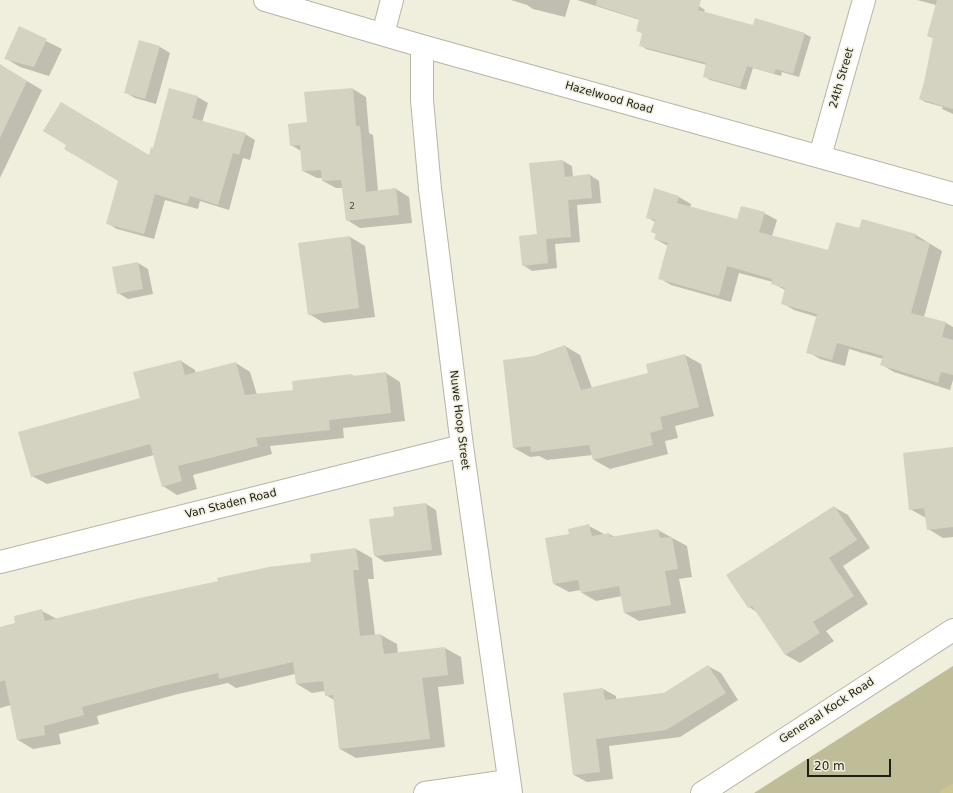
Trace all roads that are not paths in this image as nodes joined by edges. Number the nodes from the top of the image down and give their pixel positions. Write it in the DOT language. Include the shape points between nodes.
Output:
graph roads {
  1 [pos="265,0"];
  2 [pos="392,0"];
  3 [pos="864,0"];
  4 [pos="383,34"];
  5 [pos="422,46"];
  6 [pos="820,156"];
  7 [pos="953,194"];
  8 [pos="462,446"];
  9 [pos="0,562"];
  10 [pos="953,630"];
  11 [pos="510,787"];
  12 [pos="424,793"];
  13 [pos="702,793"];
  1 -- 4 [label="street, Hazelwood Road"];
  2 -- 4 [label="street"];
  3 -- 6 [label="street, 24th Street"];
  4 -- 5 [label="street, Hazelwood Road"];
  5 -- 6 [label="street, Hazelwood Road"];
  5 -- 8 [label="street, Nuwe Hoop Street" via="422,100 430,189"];
  6 -- 7 [label="street, Hazelwood Road"];
  8 -- 9 [label="street, Van Staden Road"];
  8 -- 11 [label="street, Nuwe Hoop Street"];
  10 -- 13 [label="street, Generaal Kock Road"];
  11 -- 12 [label="street"];
}
